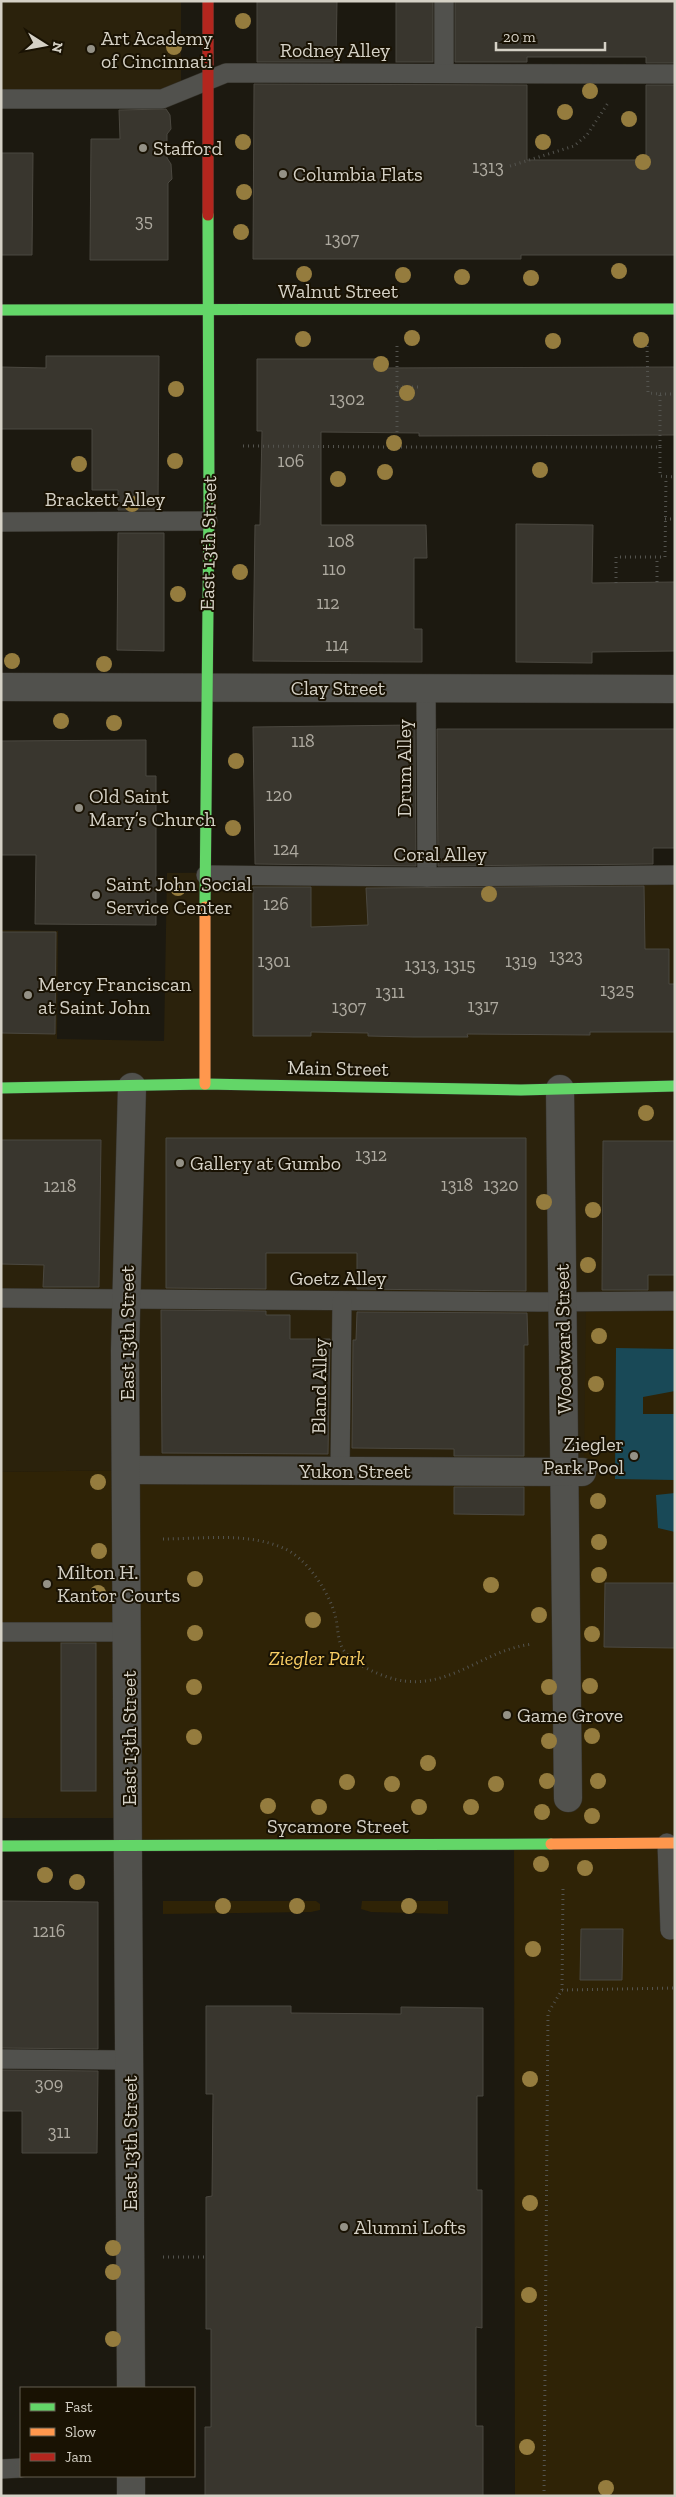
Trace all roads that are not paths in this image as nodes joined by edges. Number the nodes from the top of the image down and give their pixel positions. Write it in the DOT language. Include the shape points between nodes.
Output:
graph roads {
  1 [pos="208,1"];
  2 [pos="444,1"];
  3 [pos="444,72"];
  4 [pos="675,74"];
  5 [pos="208,80"];
  6 [pos="1,99"];
  7 [pos="675,309"];
  8 [pos="1,310"];
  9 [pos="209,311"];
  10 [pos="208,521"];
  11 [pos="1,522"];
  12 [pos="1,687"];
  13 [pos="206,688"];
  14 [pos="426,688"];
  15 [pos="675,689"];
  16 [pos="206,875"];
  17 [pos="675,875"];
  18 [pos="427,877"];
  19 [pos="205,1084"];
  20 [pos="675,1086"];
  21 [pos="132,1087"];
  22 [pos="1,1088"];
  23 [pos="560,1089"];
  24 [pos="1,1298"];
  25 [pos="126,1299"];
  26 [pos="342,1301"];
  27 [pos="675,1301"];
  28 [pos="562,1302"];
  29 [pos="127,1470"];
  30 [pos="340,1471"];
  31 [pos="574,1472"];
  32 [pos="1,1632"];
  33 [pos="129,1632"];
  34 [pos="568,1798"];
  35 [pos="671,1843"];
  36 [pos="1,1846"];
  37 [pos="128,1846"];
  38 [pos="670,1930"];
  39 [pos="1,2060"];
  40 [pos="129,2060"];
  41 [pos="131,2387"];
  42 [pos="1,2468"];
  43 [pos="20,2468"];
  44 [pos="131,2477"];
  45 [pos="132,2496"];
  1 -- 5 [label="street, East 13th Street"];
  2 -- 3 [label="lane"];
  3 -- 4 [label="lane, Rodney Alley"];
  3 -- 5 [label="lane, Rodney Alley" via="226,73"];
  5 -- 6 [label="lane, Rodney Alley" via="162,99"];
  5 -- 9 [label="street, East 13th Street"];
  7 -- 9 [label="street, Walnut Street"];
  8 -- 9 [label="street, Walnut Street"];
  9 -- 10 [label="street, East 13th Street"];
  10 -- 11 [label="lane, Brackett Alley"];
  10 -- 13 [label="street, East 13th Street"];
  12 -- 13 [label="street, Clay Street"];
  13 -- 14 [label="street, Clay Street"];
  13 -- 16 [label="street, East 13th Street"];
  14 -- 15 [label="street, Clay Street"];
  14 -- 18 [label="lane, Drum Alley"];
  16 -- 18 [label="lane, Coral Alley"];
  16 -- 19 [label="street, East 13th Street"];
  17 -- 18 [label="lane, Coral Alley"];
  19 -- 21 [label="street, Main Street"];
  19 -- 23 [label="street, Main Street"];
  20 -- 23 [label="street, Main Street"];
  21 -- 22 [label="street, Main Street"];
  21 -- 25 [label="street, East 13th Street"];
  23 -- 28 [label="street, Woodward Street"];
  24 -- 25 [label="lane, Goetz Alley"];
  25 -- 26 [label="lane, Goetz Alley"];
  25 -- 29 [label="street, East 13th Street"];
  26 -- 28 [label="lane, Goetz Alley"];
  26 -- 30 [label="lane, Bland Alley"];
  27 -- 28 [label="lane, Goetz Alley"];
  28 -- 31 [label="street, Woodward Street"];
  29 -- 30 [label="street, Yukon Street"];
  29 -- 33 [label="street, East 13th Street"];
  30 -- 31 [label="street, Yukon Street"];
  31 -- 34 [label="street, Woodward Street" via="566,1650"];
  32 -- 33 [label="lane"];
  33 -- 37 [label="street, East 13th Street"];
  35 -- 37 [label="street, Sycamore Street"];
  35 -- 38 [label="lane"];
  36 -- 37 [label="street, Sycamore Street"];
  37 -- 40 [label="street, East 13th Street"];
  39 -- 40 [label="lane"];
  40 -- 41 [label="street, East 13th Street"];
  42 -- 43 [label="lane"];
  44 -- 45 [label="street"];
}
